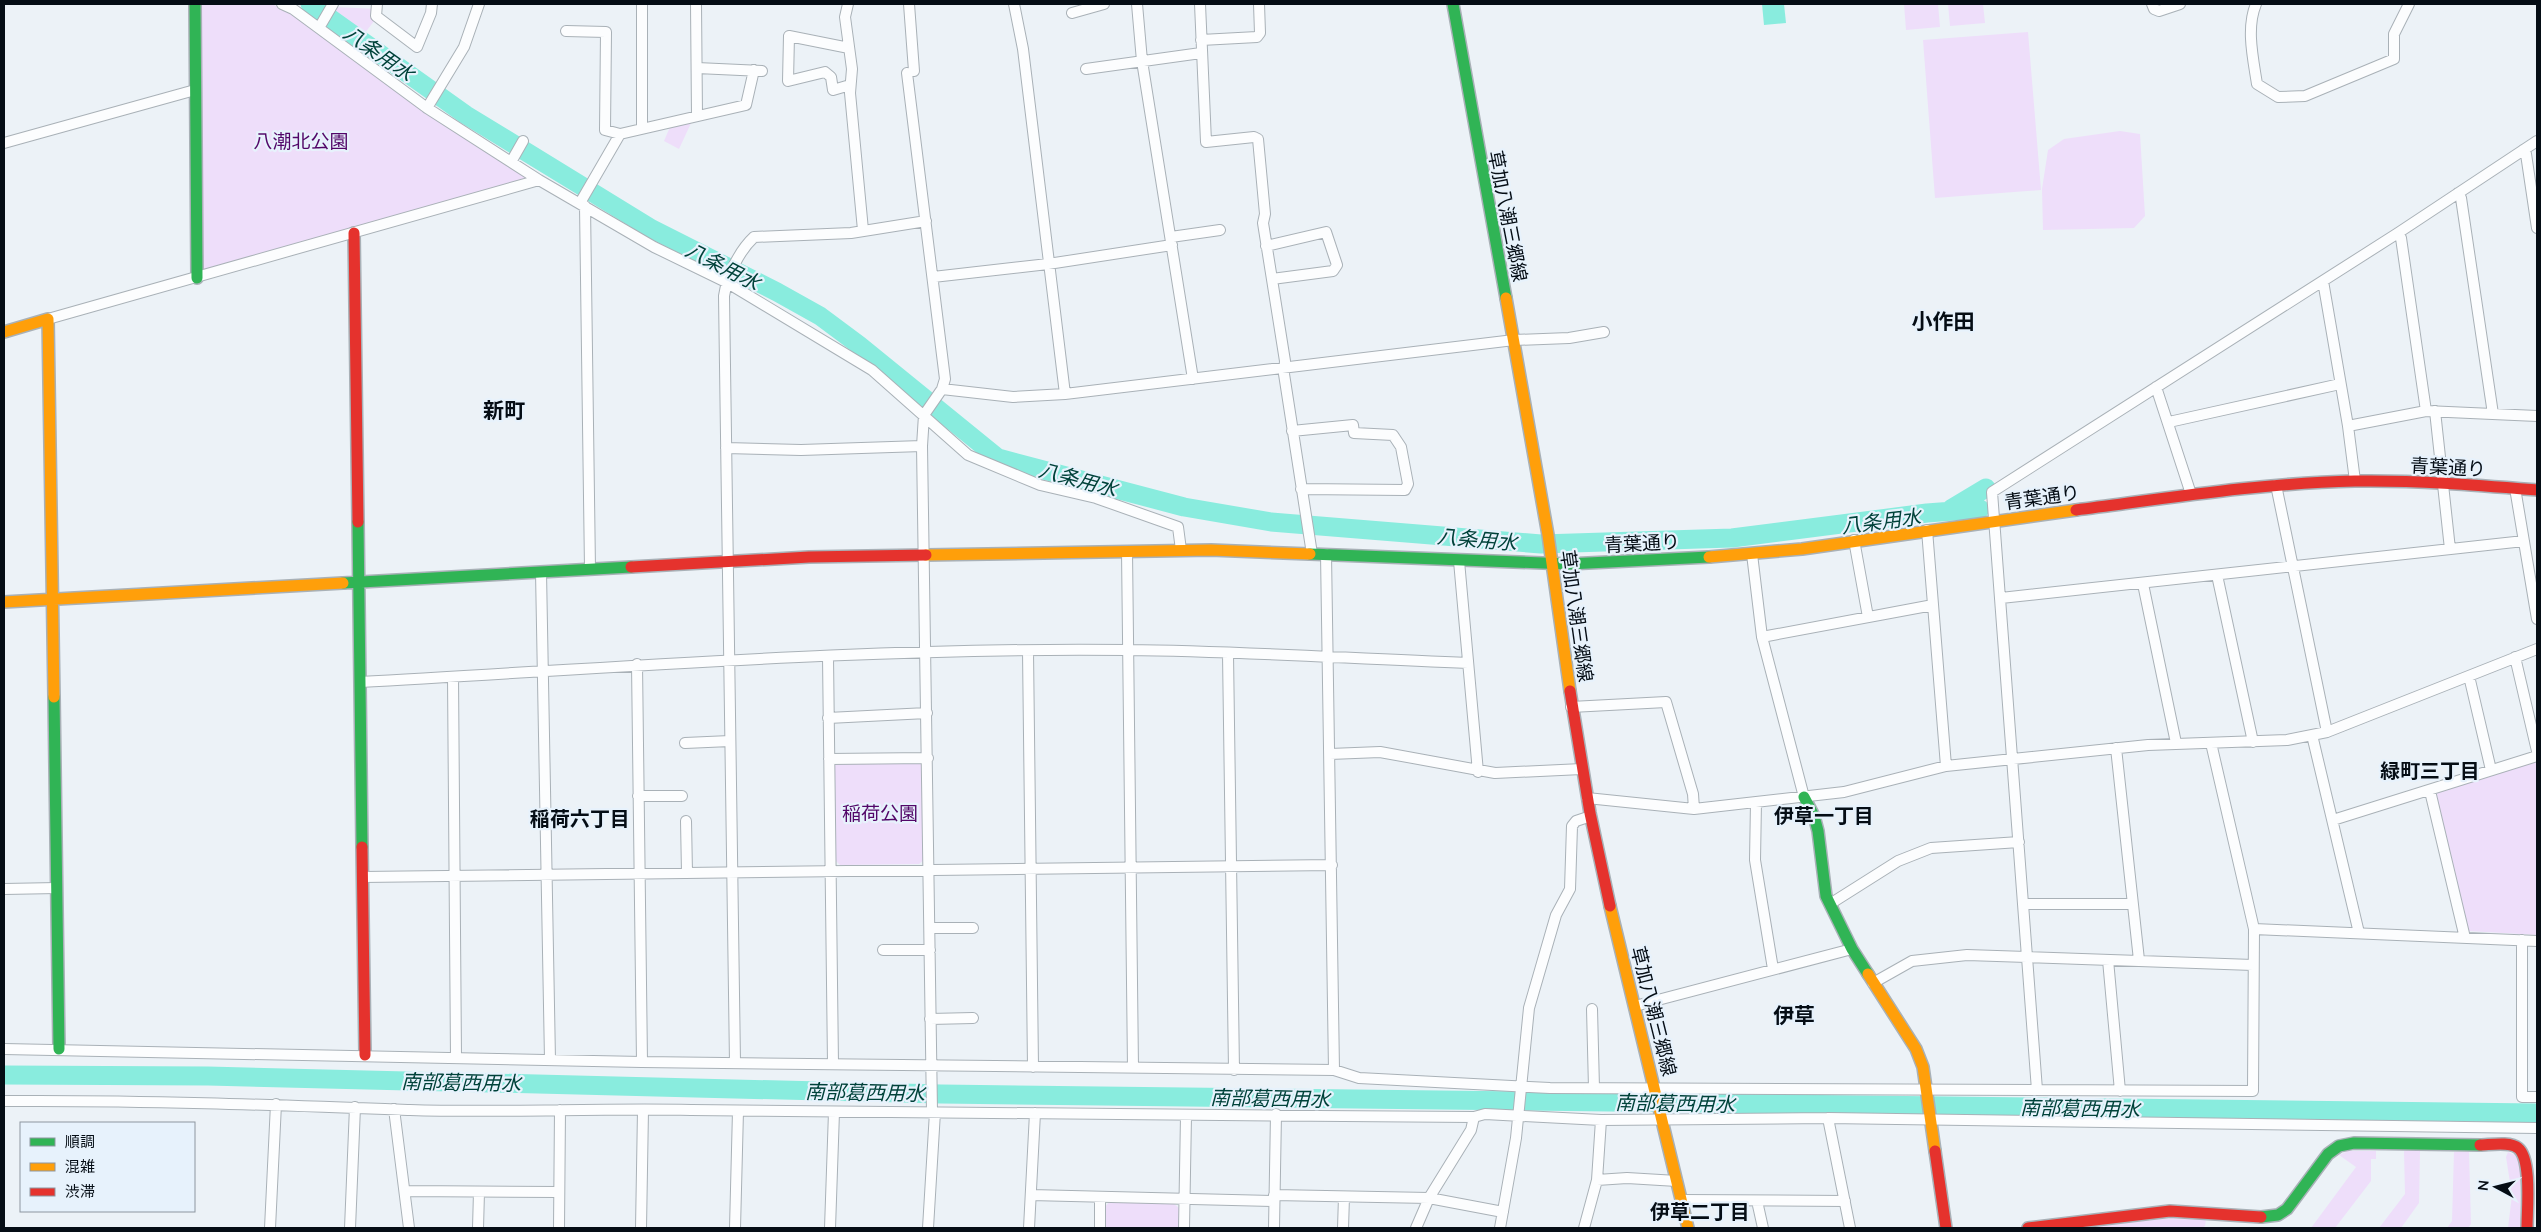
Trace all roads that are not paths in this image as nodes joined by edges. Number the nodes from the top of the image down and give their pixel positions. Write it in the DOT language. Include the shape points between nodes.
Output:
graph roads {
  1 [pos="195,4"];
  2 [pos="282,4"];
  3 [pos="333,4"];
  4 [pos="377,4"];
  5 [pos="432,4"];
  6 [pos="479,4"];
  7 [pos="642,4"];
  8 [pos="696,4"];
  9 [pos="848,4"];
  10 [pos="909,4"];
  11 [pos="1014,4"];
  12 [pos="1104,4"];
  13 [pos="1137,4"];
  14 [pos="1200,4"];
  15 [pos="1259,4"];
  16 [pos="1453,4"];
  17 [pos="2152,4"];
  18 [pos="2180,4"];
  19 [pos="2256,4"];
  20 [pos="2409,4"];
  21 [pos="1072,13"];
  22 [pos="319,28"];
  23 [pos="566,31"];
  24 [pos="1201,40"];
  25 [pos="849,48"];
  26 [pos="1201,53"];
  27 [pos="1142,61"];
  28 [pos="697,68"];
  29 [pos="1086,69"];
  30 [pos="850,85"];
  31 [pos="196,90"];
  32 [pos="430,105"];
  33 [pos="697,116"];
  34 [pos="642,127"];
  35 [pos="620,134"];
  36 [pos="523,141"];
  37 [pos="2537,141"];
  38 [pos="4,143"];
  39 [pos="2523,150"];
  40 [pos="513,158"];
  41 [pos="539,180"];
  42 [pos="2458,193"];
  43 [pos="583,202"];
  44 [pos="926,221"];
  45 [pos="2537,228"];
  46 [pos="863,230"];
  47 [pos="1220,230"];
  48 [pos="354,233"];
  49 [pos="2398,233"];
  50 [pos="1172,241"];
  51 [pos="1266,246"];
  52 [pos="1048,264"];
  53 [pos="197,278"];
  54 [pos="933,278"];
  55 [pos="1272,279"];
  56 [pos="2323,281"];
  57 [pos="726,282"];
  58 [pos="48,319"];
  59 [pos="4,332"];
  60 [pos="1604,332"];
  61 [pos="1514,340"];
  62 [pos="1285,367"];
  63 [pos="1193,379"];
  64 [pos="2340,384"];
  65 [pos="2156,387"];
  66 [pos="942,390"];
  67 [pos="1065,394"];
  68 [pos="2431,411"];
  69 [pos="2493,414"];
  70 [pos="924,415"];
  71 [pos="2537,416"];
  72 [pos="2169,422"];
  73 [pos="2348,426"];
  74 [pos="1292,431"];
  75 [pos="922,446"];
  76 [pos="726,448"];
  77 [pos="2355,481"];
  78 [pos="2443,482"];
  79 [pos="2276,485"];
  80 [pos="2515,488"];
  81 [pos="1301,489"];
  82 [pos="2537,490"];
  83 [pos="2191,494"];
  84 [pos="1995,520"];
  85 [pos="1927,530"];
  86 [pos="1854,540"];
  87 [pos="2524,541"];
  88 [pos="2450,549"];
  89 [pos="1181,550"];
  90 [pos="1127,552"];
  91 [pos="1312,554"];
  92 [pos="1326,554"];
  93 [pos="1752,554"];
  94 [pos="924,555"];
  95 [pos="1459,561"];
  96 [pos="727,562"];
  97 [pos="1552,565"];
  98 [pos="2292,567"];
  99 [pos="590,569"];
  100 [pos="541,572"];
  101 [pos="2217,575"];
  102 [pos="359,582"];
  103 [pos="2143,584"];
  104 [pos="2001,598"];
  105 [pos="54,599"];
  106 [pos="4,602"];
  107 [pos="1933,605"];
  108 [pos="1868,617"];
  109 [pos="2537,619"];
  110 [pos="1762,637"];
  111 [pos="2537,649"];
  112 [pos="1128,650"];
  113 [pos="1028,651"];
  114 [pos="926,653"];
  115 [pos="1228,654"];
  116 [pos="828,656"];
  117 [pos="1329,658"];
  118 [pos="2515,658"];
  119 [pos="729,659"];
  120 [pos="1468,663"];
  121 [pos="637,664"];
  122 [pos="544,670"];
  123 [pos="2469,676"];
  124 [pos="453,677"];
  125 [pos="360,682"];
  126 [pos="1571,707"];
  127 [pos="927,713"];
  128 [pos="828,718"];
  129 [pos="2327,732"];
  130 [pos="2312,735"];
  131 [pos="730,741"];
  132 [pos="2253,742"];
  133 [pos="685,743"];
  134 [pos="2176,743"];
  135 [pos="2211,743"];
  136 [pos="2116,748"];
  137 [pos="2537,751"];
  138 [pos="1330,754"];
  139 [pos="2537,756"];
  140 [pos="928,758"];
  141 [pos="829,759"];
  142 [pos="2013,759"];
  143 [pos="1946,766"];
  144 [pos="1582,769"];
  145 [pos="2491,770"];
  146 [pos="1478,772"];
  147 [pos="2430,791"];
  148 [pos="638,796"];
  149 [pos="682,796"];
  150 [pos="1804,797"];
  151 [pos="1587,798"];
  152 [pos="1756,802"];
  153 [pos="1694,809"];
  154 [pos="1591,816"];
  155 [pos="2333,820"];
  156 [pos="686,821"];
  157 [pos="2019,842"];
  158 [pos="1332,865"];
  159 [pos="1231,866"];
  160 [pos="1132,867"];
  161 [pos="1030,869"];
  162 [pos="929,870"];
  163 [pos="830,871"];
  164 [pos="732,872"];
  165 [pos="687,873"];
  166 [pos="547,874"];
  167 [pos="640,874"];
  168 [pos="455,876"];
  169 [pos="362,877"];
  170 [pos="57,888"];
  171 [pos="4,889"];
  172 [pos="1830,904"];
  173 [pos="2024,904"];
  174 [pos="2133,904"];
  175 [pos="930,928"];
  176 [pos="973,928"];
  177 [pos="2254,929"];
  178 [pos="2359,933"];
  179 [pos="2465,938"];
  180 [pos="2522,940"];
  181 [pos="2537,941"];
  182 [pos="1852,948"];
  183 [pos="883,950"];
  184 [pos="930,950"];
  185 [pos="2028,959"];
  186 [pos="2108,960"];
  187 [pos="2139,960"];
  188 [pos="2253,964"];
  189 [pos="1773,970"];
  190 [pos="1873,983"];
  191 [pos="1635,1006"];
  192 [pos="1592,1009"];
  193 [pos="973,1018"];
  194 [pos="930,1019"];
  195 [pos="4,1049"];
  196 [pos="59,1049"];
  197 [pos="365,1055"];
  198 [pos="456,1058"];
  199 [pos="550,1060"];
  200 [pos="642,1062"];
  201 [pos="735,1063"];
  202 [pos="834,1064"];
  203 [pos="930,1066"];
  204 [pos="1033,1067"];
  205 [pos="1134,1068"];
  206 [pos="1234,1070"];
  207 [pos="1334,1070"];
  208 [pos="1594,1088"];
  209 [pos="1521,1090"];
  210 [pos="2037,1090"];
  211 [pos="1928,1091"];
  212 [pos="2120,1091"];
  213 [pos="1655,1092"];
  214 [pos="2537,1097"];
  215 [pos="4,1102"];
  216 [pos="276,1104"];
  217 [pos="355,1107"];
  218 [pos="394,1109"];
  219 [pos="560,1110"];
  220 [pos="642,1110"];
  221 [pos="738,1111"];
  222 [pos="834,1112"];
  223 [pos="933,1112"];
  224 [pos="1518,1113"];
  225 [pos="1035,1114"];
  226 [pos="1276,1114"];
  227 [pos="1186,1116"];
  228 [pos="1662,1116"];
  229 [pos="1930,1116"];
  230 [pos="1474,1117"];
  231 [pos="1828,1118"];
  232 [pos="1601,1120"];
  233 [pos="2537,1128"];
  234 [pos="1597,1180"];
  235 [pos="1677,1181"];
  236 [pos="406,1191"];
  237 [pos="479,1192"];
  238 [pos="559,1192"];
  239 [pos="1031,1195"];
  240 [pos="1100,1197"];
  241 [pos="1344,1197"];
  242 [pos="1274,1198"];
  243 [pos="1429,1198"];
  244 [pos="1184,1199"];
  245 [pos="1682,1200"];
  246 [pos="1757,1201"];
  247 [pos="1845,1202"];
  248 [pos="1503,1212"];
  249 [pos="2048,1227"];
  250 [pos="270,1228"];
  251 [pos="350,1228"];
  252 [pos="409,1228"];
  253 [pos="478,1228"];
  254 [pos="559,1228"];
  255 [pos="641,1228"];
  256 [pos="735,1228"];
  257 [pos="830,1228"];
  258 [pos="928,1228"];
  259 [pos="1029,1228"];
  260 [pos="1100,1228"];
  261 [pos="1184,1228"];
  262 [pos="1274,1228"];
  263 [pos="1343,1228"];
  264 [pos="1416,1228"];
  265 [pos="1500,1228"];
  266 [pos="1584,1228"];
  267 [pos="1688,1228"];
  268 [pos="1763,1228"];
  269 [pos="1850,1228"];
  270 [pos="1946,1228"];
  271 [pos="2028,1228"];
  272 [pos="2527,1228"];
  1 -- 31 [label="street"];
  2 -- 22 [label="street"];
  3 -- 22 [label="street"];
  4 -- 5 [label="street" via="376,16 417,47"];
  6 -- 32 [label="street" via="464,48"];
  7 -- 34 [label="street"];
  8 -- 28 [label="street"];
  9 -- 25 [label="street" via="845,17"];
  10 -- 44 [label="street" via="911,72"];
  11 -- 52 [label="street" via="1023,49"];
  12 -- 21 [label="street"];
  13 -- 27 [label="street"];
  14 -- 24 [label="street"];
  15 -- 24 [label="street" via="1260,33 1257,37"];
  16 -- 61 [label="street, 草加八潮三郷線"];
  17 -- 18 [label="street" via="2159,11"];
  19 -- 20 [label="street" via="2251,25 2257,84 2278,97 2305,96 2394,59 2394,34"];
  22 -- 32 [label="street"];
  23 -- 35 [label="street" via="606,32 605,130"];
  24 -- 26 [label="street"];
  25 -- 30 [label="street"];
  25 -- 30 [label="street" via="789,36 788,81 825,72 831,77 833,90"];
  26 -- 27 [label="street"];
  26 -- 51 [label="street" via="1206,142 1258,139"];
  27 -- 29 [label="street"];
  27 -- 50 [label="street"];
  28 -- 33 [label="street"];
  28 -- 33 [label="street" via="758,70 746,105"];
  30 -- 46 [label="street"];
  31 -- 38 [label="street"];
  31 -- 53 [label="street"];
  32 -- 40 [label="street"];
  33 -- 34 [label="street"];
  34 -- 35 [label="street"];
  35 -- 43 [label="street"];
  36 -- 40 [label="street"];
  37 -- 39 [label="street"];
  39 -- 42 [label="street"];
  39 -- 45 [label="street"];
  40 -- 41 [label="street"];
  41 -- 43 [label="street"];
  41 -- 48 [label="street"];
  42 -- 49 [label="street"];
  42 -- 69 [label="street"];
  43 -- 57 [label="street" via="654,247"];
  43 -- 99 [label="street"];
  44 -- 46 [label="street"];
  44 -- 54 [label="street"];
  46 -- 57 [label="street" via="754,238 746,244"];
  47 -- 50 [label="street"];
  48 -- 53 [label="street"];
  48 -- 102 [label="street"];
  49 -- 56 [label="street"];
  49 -- 68 [label="street"];
  50 -- 52 [label="street"];
  50 -- 63 [label="street"];
  51 -- 55 [label="street"];
  51 -- 55 [label="street" via="1326,232 1337,265 1333,271"];
  52 -- 54 [label="street"];
  52 -- 67 [label="street"];
  53 -- 58 [label="street"];
  54 -- 66 [label="street" via="945,379"];
  55 -- 62 [label="street"];
  56 -- 64 [label="street"];
  56 -- 65 [label="street"];
  57 -- 70 [label="street" via="872,370"];
  57 -- 76 [label="street"];
  58 -- 59 [label="street"];
  58 -- 105 [label="street"];
  60 -- 61 [label="street" via="1569,338"];
  61 -- 62 [label="street"];
  61 -- 97 [label="street, 草加八潮三郷線"];
  62 -- 63 [label="street"];
  62 -- 74 [label="street"];
  63 -- 67 [label="street"];
  64 -- 72 [label="street"];
  64 -- 73 [label="street"];
  65 -- 72 [label="street"];
  65 -- 84 [label="street" via="1992,492"];
  66 -- 67 [label="street" via="1012,397"];
  66 -- 70 [label="street"];
  68 -- 69 [label="street"];
  68 -- 73 [label="street"];
  68 -- 78 [label="street"];
  69 -- 71 [label="street"];
  70 -- 75 [label="street"];
  70 -- 89 [label="street" via="968,455 1000,469 1040,485 1096,498 1178,526"];
  72 -- 83 [label="street"];
  73 -- 77 [label="street"];
  74 -- 81 [label="street"];
  74 -- 81 [label="street" via="1353,424 1354,432 1393,434 1401,447 1408,484 1405,490"];
  75 -- 76 [label="street" via="801,450"];
  75 -- 94 [label="street"];
  76 -- 96 [label="street"];
  77 -- 78 [label="street, 青葉通り"];
  77 -- 79 [label="street, 青葉通り"];
  78 -- 80 [label="street, 青葉通り"];
  78 -- 88 [label="street"];
  79 -- 83 [label="street, 青葉通り"];
  79 -- 98 [label="street"];
  80 -- 82 [label="street, 青葉通り"];
  80 -- 87 [label="street"];
  81 -- 91 [label="street"];
  83 -- 84 [label="street, 青葉通り"];
  84 -- 85 [label="street, 青葉通り"];
  84 -- 104 [label="street"];
  85 -- 86 [label="street, 青葉通り"];
  85 -- 107 [label="street"];
  86 -- 93 [label="street, 青葉通り"];
  86 -- 108 [label="street"];
  87 -- 88 [label="street"];
  87 -- 109 [label="street"];
  88 -- 98 [label="street"];
  89 -- 90 [label="street, 青葉通り"];
  89 -- 91 [label="street, 青葉通り"];
  90 -- 94 [label="street, 青葉通り"];
  90 -- 112 [label="street"];
  91 -- 92 [label="street, 青葉通り"];
  92 -- 95 [label="street, 青葉通り"];
  92 -- 117 [label="street"];
  93 -- 97 [label="street, 青葉通り"];
  93 -- 110 [label="street"];
  94 -- 96 [label="street, 青葉通り"];
  94 -- 114 [label="street"];
  95 -- 97 [label="street, 青葉通り"];
  95 -- 120 [label="street"];
  96 -- 99 [label="street, 青葉通り"];
  96 -- 119 [label="street"];
  97 -- 126 [label="street, 草加八潮三郷線"];
  98 -- 101 [label="street"];
  98 -- 129 [label="street"];
  99 -- 100 [label="street, 青葉通り"];
  100 -- 102 [label="street, 青葉通り"];
  100 -- 122 [label="street"];
  101 -- 103 [label="street"];
  101 -- 132 [label="street"];
  102 -- 105 [label="street, 青葉通り"];
  102 -- 125 [label="street"];
  103 -- 104 [label="street"];
  103 -- 134 [label="street"];
  104 -- 142 [label="street"];
  105 -- 106 [label="street, 青葉通り"];
  105 -- 170 [label="street"];
  107 -- 108 [label="street"];
  107 -- 143 [label="street"];
  108 -- 110 [label="street"];
  110 -- 150 [label="street"];
  111 -- 118 [label="street"];
  112 -- 113 [label="street"];
  112 -- 115 [label="street"];
  112 -- 160 [label="street"];
  113 -- 114 [label="street"];
  113 -- 161 [label="street"];
  114 -- 116 [label="street"];
  114 -- 127 [label="street"];
  115 -- 117 [label="street"];
  115 -- 159 [label="street"];
  116 -- 119 [label="street"];
  116 -- 128 [label="street"];
  117 -- 120 [label="street"];
  117 -- 138 [label="street"];
  118 -- 123 [label="street"];
  118 -- 137 [label="street"];
  119 -- 121 [label="street"];
  119 -- 131 [label="street"];
  120 -- 146 [label="street"];
  121 -- 122 [label="street"];
  121 -- 148 [label="street"];
  122 -- 124 [label="street"];
  122 -- 166 [label="street"];
  123 -- 129 [label="street"];
  123 -- 145 [label="street"];
  124 -- 125 [label="street"];
  124 -- 168 [label="street"];
  125 -- 169 [label="street"];
  126 -- 144 [label="street, 草加八潮三郷線"];
  126 -- 153 [label="street" via="1666,702 1693,794"];
  127 -- 128 [label="street"];
  127 -- 140 [label="street"];
  128 -- 141 [label="street"];
  129 -- 130 [label="street"];
  130 -- 132 [label="street"];
  130 -- 155 [label="street"];
  131 -- 133 [label="street"];
  131 -- 164 [label="street"];
  132 -- 135 [label="street"];
  134 -- 135 [label="street"];
  134 -- 136 [label="street"];
  135 -- 177 [label="street"];
  136 -- 142 [label="street"];
  136 -- 174 [label="street"];
  138 -- 146 [label="street" via="1380,752"];
  138 -- 158 [label="street"];
  139 -- 145 [label="street"];
  140 -- 141 [label="street"];
  140 -- 162 [label="street"];
  141 -- 163 [label="street"];
  142 -- 143 [label="street"];
  142 -- 157 [label="street"];
  143 -- 150 [label="street" via="1844,792"];
  144 -- 146 [label="street"];
  144 -- 151 [label="street, 草加八潮三郷線"];
  145 -- 147 [label="street"];
  147 -- 155 [label="street"];
  147 -- 179 [label="street"];
  148 -- 149 [label="street"];
  148 -- 167 [label="street"];
  150 -- 152 [label="street"];
  150 -- 172 [label="street" via="1816,824 1824,886"];
  151 -- 153 [label="street"];
  151 -- 154 [label="street, 草加八潮三郷線"];
  152 -- 153 [label="street"];
  152 -- 189 [label="street" via="1755,860"];
  154 -- 191 [label="street, 草加八潮三郷線"];
  154 -- 209 [label="street" via="1576,821 1572,826 1570,889 1556,915 1529,1008"];
  155 -- 178 [label="street"];
  156 -- 165 [label="street"];
  157 -- 172 [label="street" via="1931,848 1898,861"];
  157 -- 173 [label="street"];
  158 -- 159 [label="street"];
  158 -- 207 [label="street"];
  159 -- 160 [label="street"];
  159 -- 206 [label="street"];
  160 -- 161 [label="street"];
  160 -- 205 [label="street"];
  161 -- 162 [label="street"];
  161 -- 204 [label="street"];
  162 -- 163 [label="street"];
  162 -- 175 [label="street"];
  163 -- 164 [label="street"];
  163 -- 202 [label="street"];
  164 -- 165 [label="street"];
  164 -- 201 [label="street"];
  165 -- 167 [label="street"];
  166 -- 167 [label="street"];
  166 -- 168 [label="street"];
  166 -- 199 [label="street"];
  167 -- 200 [label="street"];
  168 -- 169 [label="street"];
  168 -- 198 [label="street"];
  169 -- 197 [label="street"];
  170 -- 171 [label="street"];
  170 -- 196 [label="street"];
  172 -- 182 [label="street"];
  173 -- 174 [label="street"];
  173 -- 185 [label="street"];
  174 -- 187 [label="street"];
  175 -- 176 [label="street"];
  175 -- 184 [label="street"];
  177 -- 178 [label="street"];
  177 -- 188 [label="street"];
  178 -- 179 [label="street"];
  179 -- 180 [label="street"];
  180 -- 181 [label="street"];
  180 -- 214 [label="street" via="2522,1097"];
  182 -- 189 [label="street"];
  182 -- 190 [label="street"];
  183 -- 184 [label="street"];
  184 -- 194 [label="street"];
  185 -- 186 [label="street"];
  185 -- 190 [label="street" via="1967,955 1912,961"];
  185 -- 210 [label="street"];
  186 -- 187 [label="street"];
  186 -- 212 [label="street"];
  187 -- 188 [label="street"];
  188 -- 212 [label="street" via="2253,1091"];
  189 -- 191 [label="street"];
  190 -- 211 [label="street" via="1916,1050"];
  191 -- 213 [label="street, 草加八潮三郷線"];
  192 -- 208 [label="street"];
  193 -- 194 [label="street"];
  194 -- 203 [label="street"];
  195 -- 196 [label="street"];
  196 -- 197 [label="street"];
  197 -- 198 [label="street"];
  198 -- 199 [label="street"];
  199 -- 200 [label="street"];
  200 -- 201 [label="street"];
  201 -- 202 [label="street"];
  202 -- 203 [label="street"];
  203 -- 204 [label="street"];
  203 -- 223 [label="street"];
  204 -- 205 [label="street"];
  205 -- 206 [label="street"];
  206 -- 207 [label="street"];
  207 -- 209 [label="street" via="1359,1078"];
  208 -- 209 [label="street"];
  208 -- 213 [label="street"];
  209 -- 224 [label="street"];
  210 -- 211 [label="street"];
  210 -- 212 [label="street"];
  211 -- 213 [label="street"];
  211 -- 229 [label="street"];
  213 -- 228 [label="street, 草加八潮三郷線"];
  215 -- 216 [label="street" via="102,1100"];
  216 -- 217 [label="street"];
  216 -- 250 [label="street"];
  217 -- 218 [label="street"];
  217 -- 251 [label="street"];
  218 -- 219 [label="street"];
  218 -- 236 [label="street"];
  219 -- 220 [label="street"];
  219 -- 238 [label="street"];
  220 -- 221 [label="street"];
  220 -- 255 [label="street"];
  221 -- 222 [label="street"];
  221 -- 256 [label="street"];
  222 -- 223 [label="street"];
  222 -- 257 [label="street"];
  223 -- 225 [label="street"];
  223 -- 258 [label="street"];
  224 -- 230 [label="street"];
  224 -- 232 [label="street"];
  224 -- 248 [label="street"];
  225 -- 227 [label="street"];
  225 -- 239 [label="street"];
  226 -- 227 [label="street"];
  226 -- 230 [label="street"];
  226 -- 242 [label="street"];
  227 -- 244 [label="street"];
  228 -- 231 [label="street"];
  228 -- 232 [label="street"];
  228 -- 235 [label="street, 草加八潮三郷線"];
  229 -- 231 [label="street"];
  229 -- 233 [label="street"];
  229 -- 270 [label="street"];
  230 -- 243 [label="street" via="1471,1130"];
  231 -- 247 [label="street"];
  232 -- 234 [label="street"];
  234 -- 235 [label="street"];
  234 -- 266 [label="street"];
  235 -- 245 [label="street, 草加八潮三郷線"];
  236 -- 237 [label="street"];
  236 -- 252 [label="street"];
  237 -- 238 [label="street"];
  237 -- 253 [label="street"];
  238 -- 254 [label="street"];
  239 -- 240 [label="street"];
  239 -- 259 [label="street"];
  240 -- 244 [label="street"];
  240 -- 260 [label="street"];
  241 -- 242 [label="street"];
  241 -- 243 [label="street"];
  241 -- 263 [label="street"];
  242 -- 244 [label="street"];
  242 -- 262 [label="street"];
  243 -- 248 [label="street"];
  243 -- 264 [label="street"];
  244 -- 261 [label="street"];
  245 -- 246 [label="street"];
  245 -- 267 [label="street, 草加八潮三郷線"];
  246 -- 247 [label="street"];
  246 -- 268 [label="street"];
  247 -- 269 [label="street"];
  248 -- 265 [label="street"];
  249 -- 271 [label="street"];
  249 -- 272 [label="street" via="2170,1211 2270,1217 2287,1210 2328,1154 2339,1146 2354,1143 2505,1143 2519,1148 2526,1160"];
}
